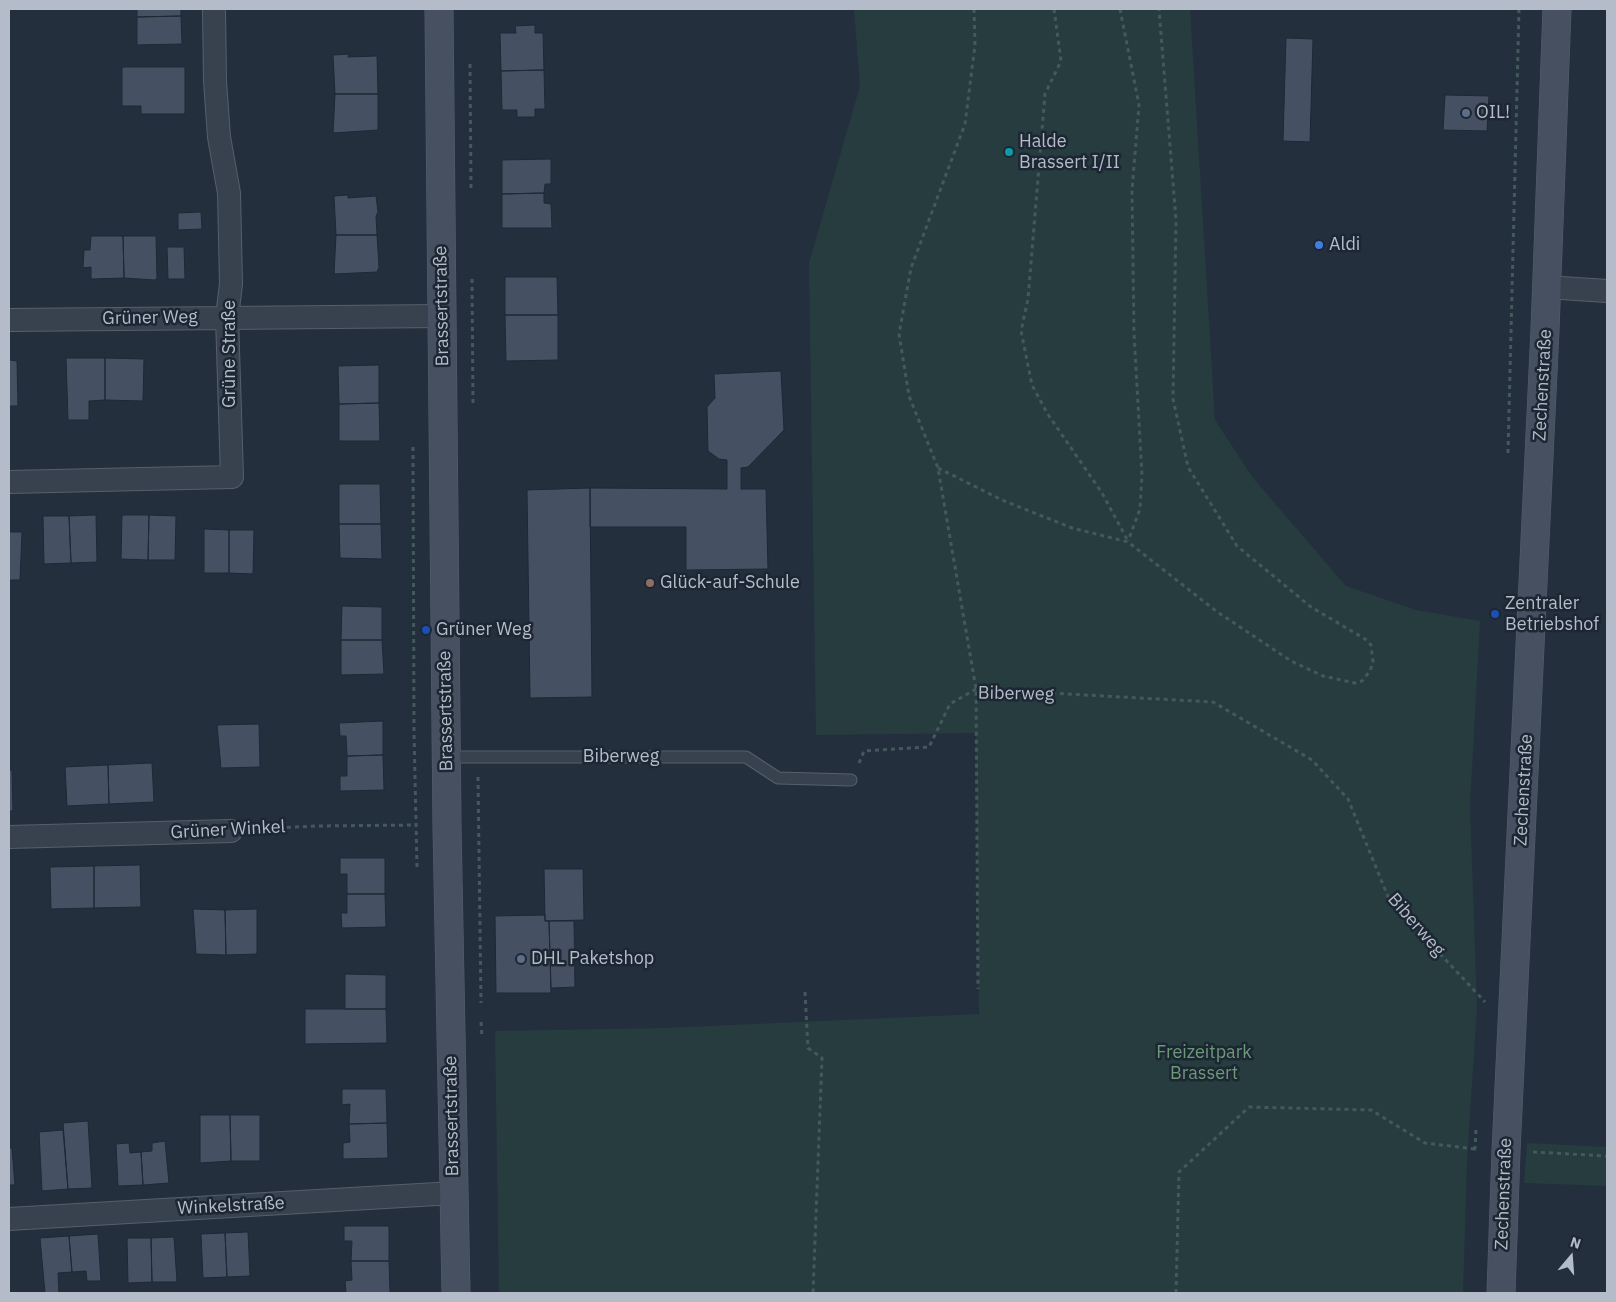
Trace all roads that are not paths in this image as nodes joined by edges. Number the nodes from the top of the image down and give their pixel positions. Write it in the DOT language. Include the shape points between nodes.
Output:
graph roads {
  1 [pos="214,9"];
  2 [pos="440,9"];
  3 [pos="1557,9"];
  4 [pos="1546,287"];
  5 [pos="1607,292"];
  6 [pos="442,316"];
  7 [pos="227,317"];
  8 [pos="9,320"];
  9 [pos="9,482"];
  10 [pos="446,757"];
  11 [pos="851,780"];
  12 [pos="231,831"];
  13 [pos="9,837"];
  14 [pos="454,1193"];
  15 [pos="9,1219"];
  16 [pos="456,1293"];
  17 [pos="1501,1293"];
  1 -- 7 [label="street, Grüne Straße" via="219,137 230,193 231,284"];
  2 -- 6 [label="main road, Brassertstraße"];
  3 -- 4 [label="main road, Zechenstraße"];
  4 -- 5 [label="street"];
  4 -- 17 [label="main road, Zechenstraße"];
  6 -- 7 [label="street, Grüner Weg"];
  6 -- 10 [label="main road, Brassertstraße"];
  7 -- 8 [label="street, Grüner Weg"];
  7 -- 9 [label="street, Grüne Straße" via="232,477"];
  10 -- 11 [label="lane, Biberweg" via="746,757 778,778"];
  10 -- 14 [label="main road, Brassertstraße"];
  12 -- 13 [label="street, Grüner Winkel"];
  14 -- 15 [label="street, Winkelstraße"];
  14 -- 16 [label="main road, Brassertstraße"];
}
